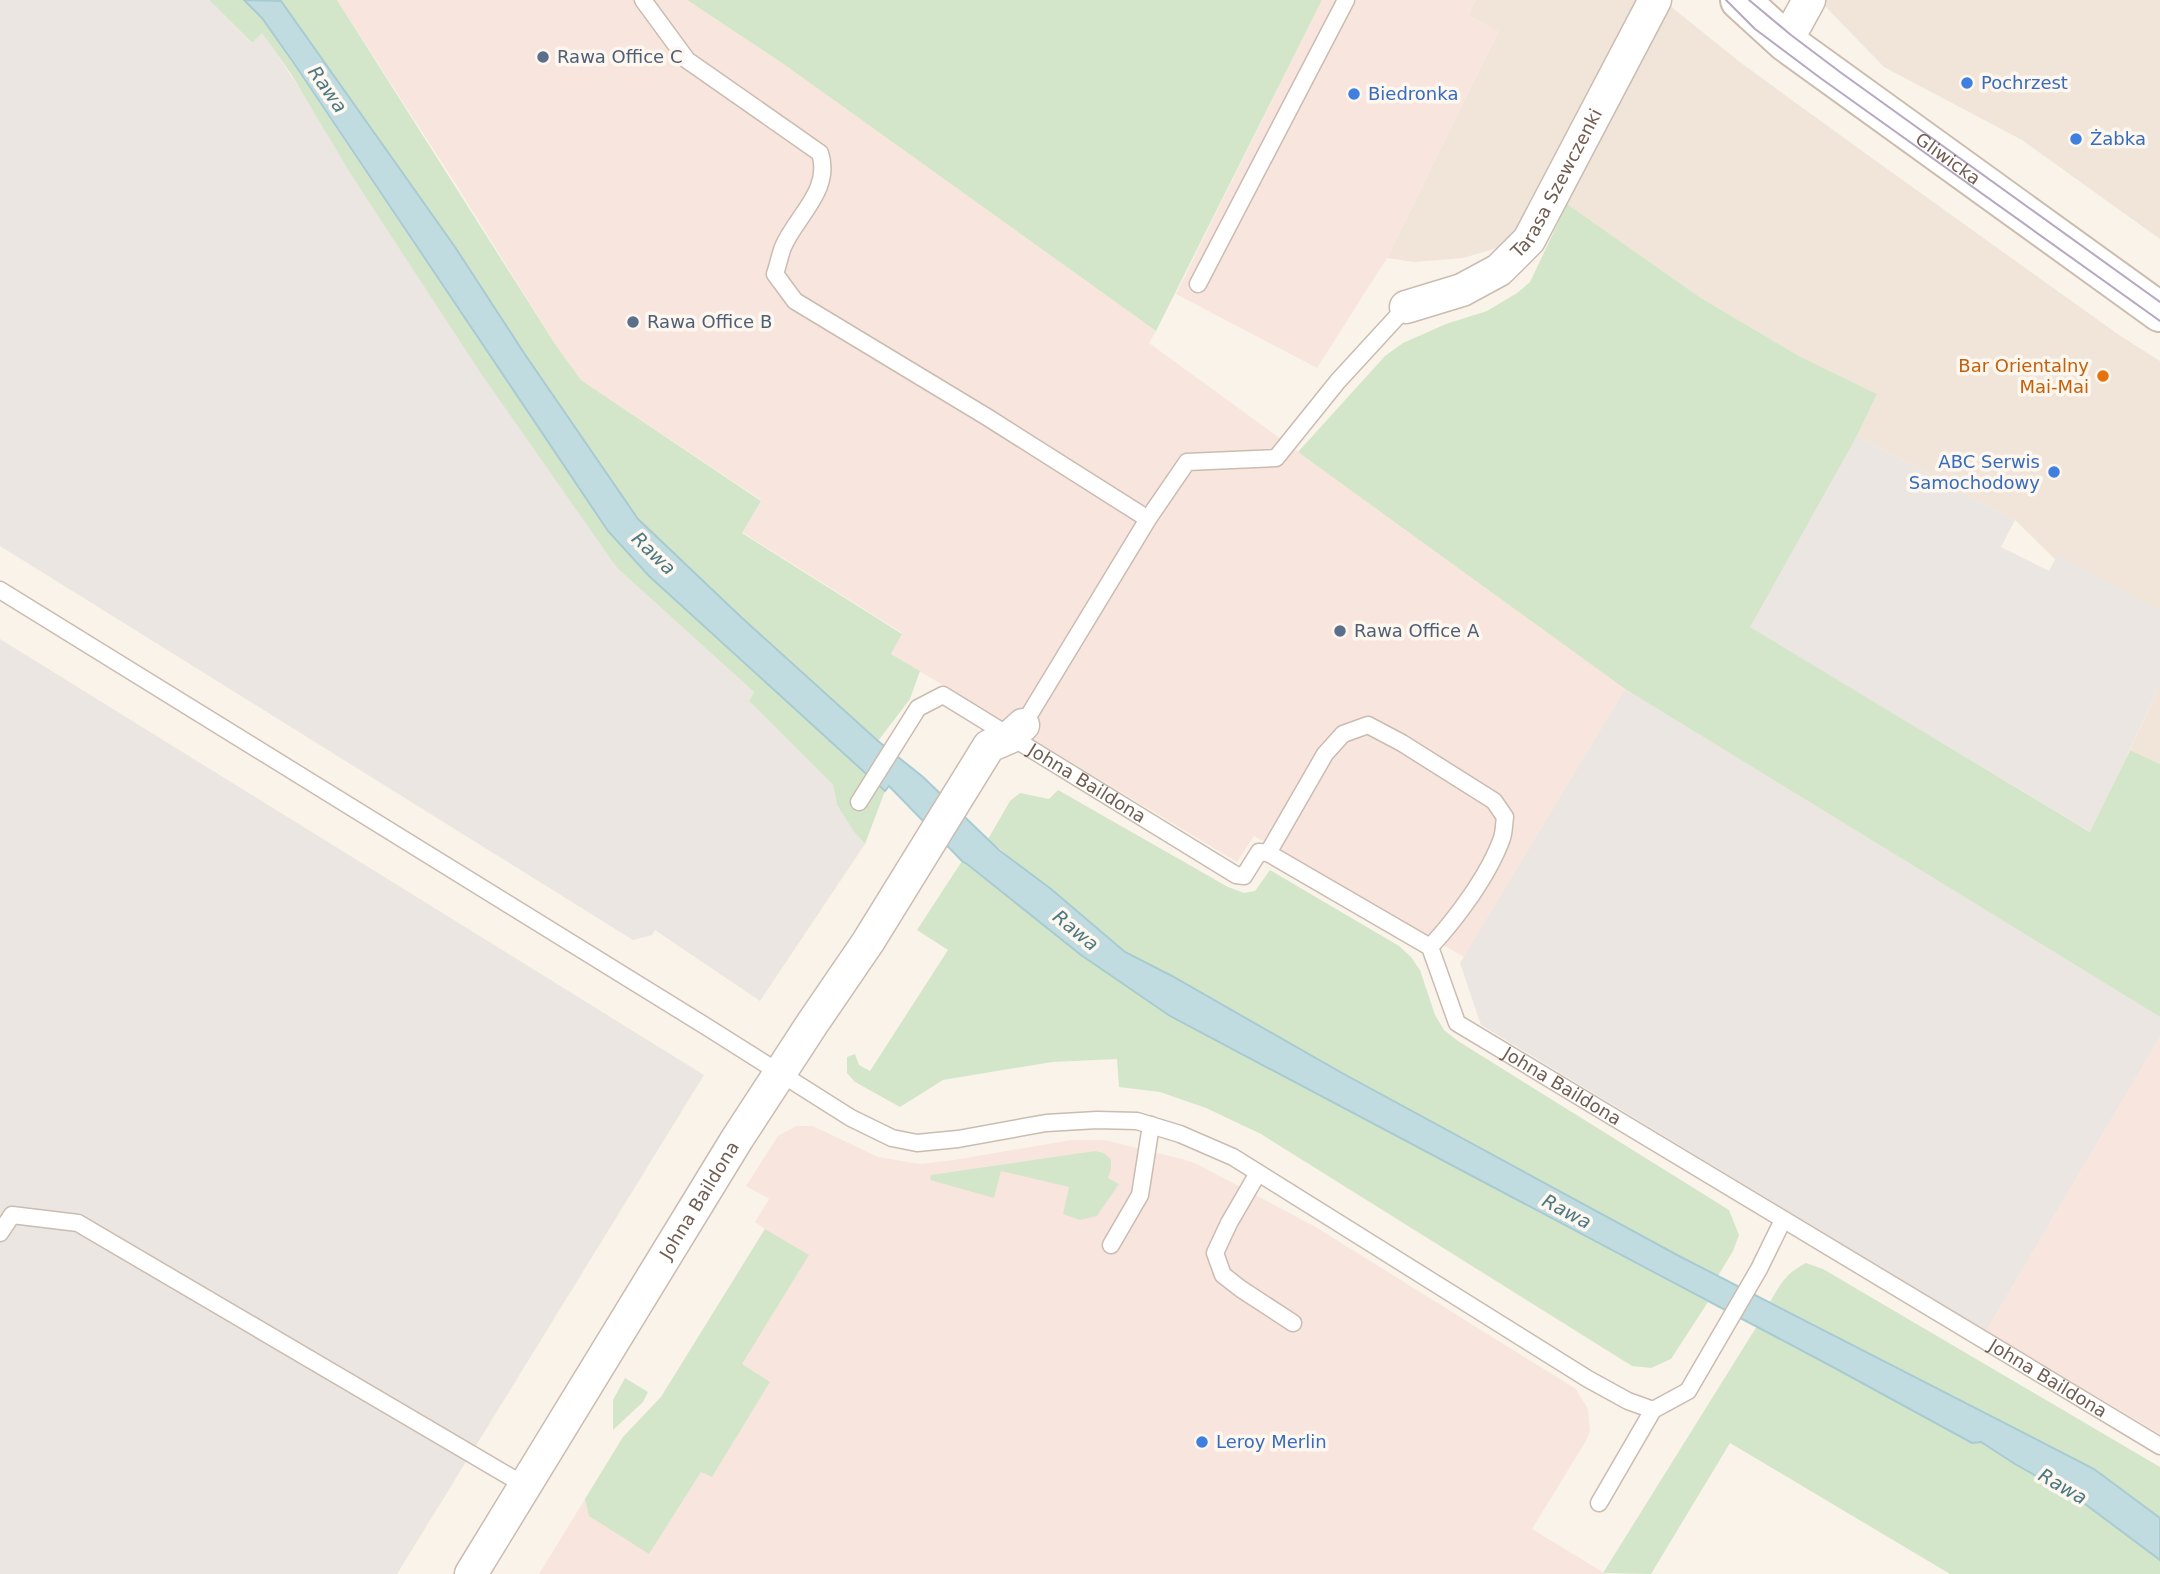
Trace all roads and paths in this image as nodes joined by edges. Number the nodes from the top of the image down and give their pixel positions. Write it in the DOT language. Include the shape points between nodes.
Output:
graph roads {
  1 [pos="643,0"];
  2 [pos="1346,0"];
  3 [pos="1655,0"];
  4 [pos="1740,0"];
  5 [pos="1809,0"];
  6 [pos="1786,42"];
  7 [pos="1198,284"];
  8 [pos="1406,307"];
  9 [pos="2160,312"];
  10 [pos="1149,519"];
  11 [pos="0,590"];
  12 [pos="1016,731"];
  13 [pos="859,802"];
  14 [pos="1268,853"];
  15 [pos="1430,947"];
  16 [pos="779,1073"];
  17 [pos="1152,1125"];
  18 [pos="1258,1173"];
  19 [pos="1783,1220"];
  20 [pos="0,1233"];
  21 [pos="1111,1245"];
  22 [pos="1293,1323"];
  23 [pos="1653,1410"];
  24 [pos="2160,1446"];
  25 [pos="524,1485"];
  26 [pos="1599,1503"];
  27 [pos="471,1574"];
  1 -- 10 [label="lane" via="687,60 820,153 822,182 784,247 775,274 795,301"];
  2 -- 7 [label="lane"];
  3 -- 8 [label="street, Tarasa Szewczenki" via="1529,240 1500,270 1462,290"];
  4 -- 6 [label="street, Gliwicka"];
  5 -- 6 [label="street"];
  6 -- 9 [label="street, Gliwicka"];
  8 -- 10 [label="lane" via="1276,457 1187,462"];
  10 -- 12 [label="lane"];
  11 -- 16 [label="lane"];
  12 -- 13 [label="lane" via="943,695 918,708"];
  12 -- 14 [label="lane, Johna Baildona" via="1236,875 1244,876 1259,852"];
  12 -- 16 [label="street, Johna Baildona" via="989,746 868,942"];
  14 -- 15 [label="lane"];
  14 -- 15 [label="lane" via="1325,754 1343,734 1368,725 1402,743 1494,801 1505,817 1503,837 1490,863 1449,927"];
  15 -- 19 [label="lane, Johna Baildona" via="1457,1023"];
  16 -- 17 [label="lane" via="851,1118 892,1138 918,1143 1046,1123 1097,1120"];
  16 -- 25 [label="street, Johna Baildona"];
  17 -- 18 [label="lane" via="1233,1157"];
  17 -- 21 [label="lane" via="1140,1195"];
  18 -- 22 [label="lane" via="1215,1254 1223,1275"];
  18 -- 23 [label="lane" via="1588,1379"];
  19 -- 23 [label="lane" via="1688,1391"];
  19 -- 24 [label="lane, Johna Baildona"];
  20 -- 25 [label="lane" via="12,1215 78,1223"];
  23 -- 26 [label="lane"];
  25 -- 27 [label="street, Johna Baildona"];
}
